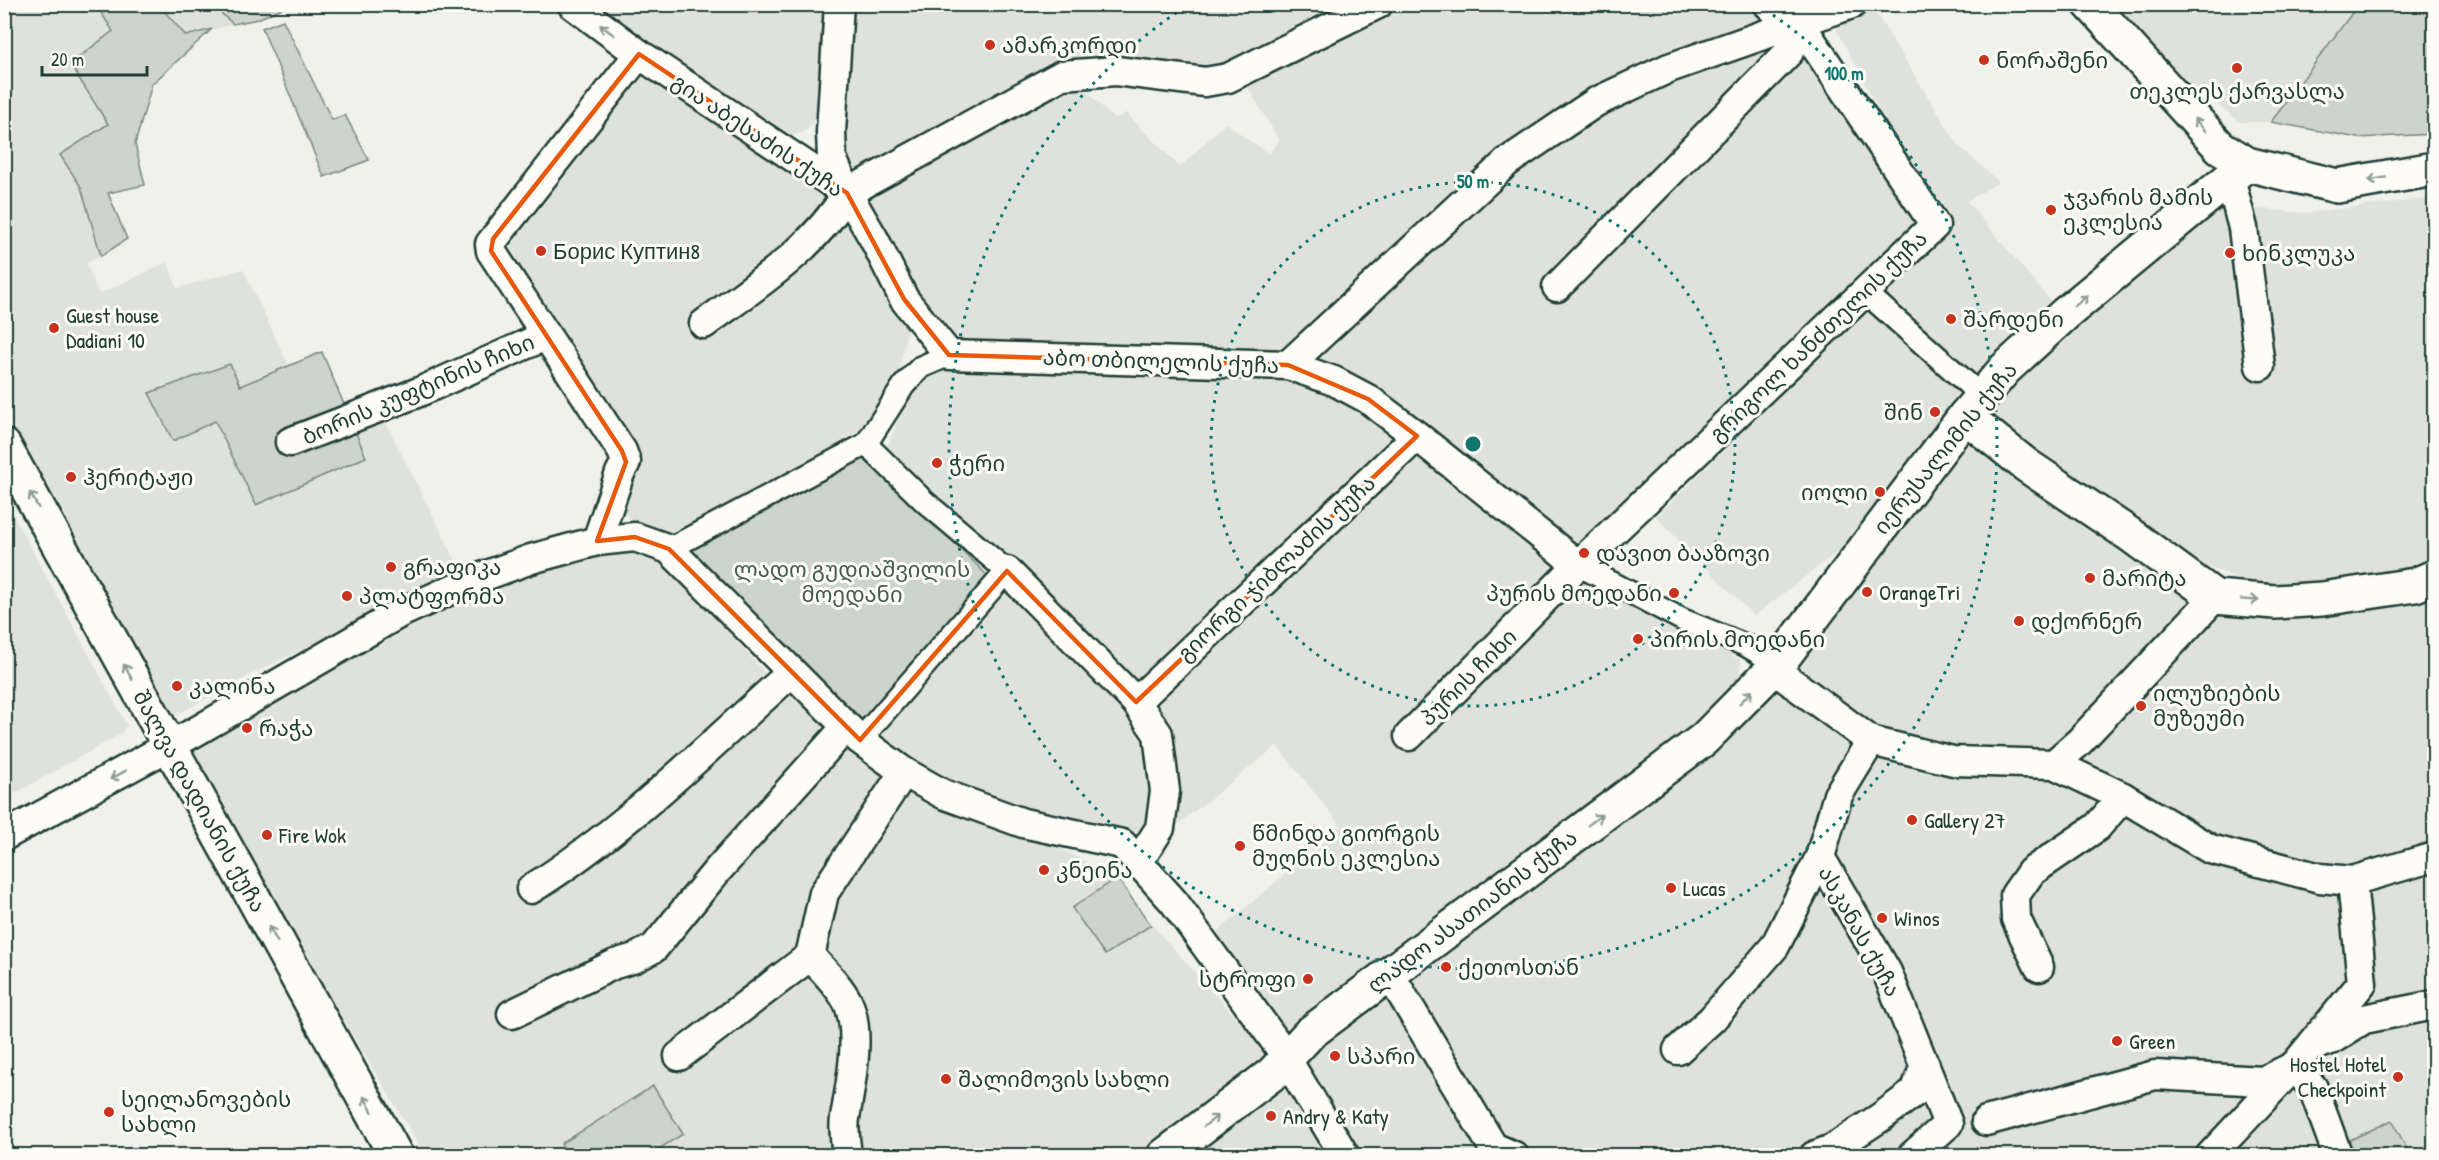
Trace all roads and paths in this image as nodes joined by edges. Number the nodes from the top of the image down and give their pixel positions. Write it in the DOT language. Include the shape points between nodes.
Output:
graph roads {
  1 [pos="572,4"];
  2 [pos="839,4"];
  3 [pos="1378,4"];
  4 [pos="1768,4"];
  5 [pos="1852,4"];
  6 [pos="2090,4"];
  7 [pos="1340,12"];
  8 [pos="1791,25"];
  9 [pos="639,54"];
  10 [pos="2434,169"];
  11 [pos="2238,171"];
  12 [pos="847,193"];
  13 [pos="1557,287"];
  14 [pos="1864,291"];
  15 [pos="704,324"];
  16 [pos="545,336"];
  17 [pos="949,355"];
  18 [pos="1288,365"];
  19 [pos="2260,366"];
  20 [pos="1972,407"];
  21 [pos="1418,436"];
  22 [pos="290,442"];
  23 [pos="866,444"];
  24 [pos="4,446"];
  25 [pos="597,541"];
  26 [pos="669,549"];
  27 [pos="1578,566"];
  28 [pos="1007,571"];
  29 [pos="2434,577"];
  30 [pos="2215,597"];
  31 [pos="1778,664"];
  32 [pos="792,672"];
  33 [pos="1136,702"];
  34 [pos="853,733"];
  35 [pos="1409,736"];
  36 [pos="1871,741"];
  37 [pos="169,746"];
  38 [pos="2054,764"];
  39 [pos="904,772"];
  40 [pos="2123,797"];
  41 [pos="4,836"];
  42 [pos="1820,857"];
  43 [pos="2434,857"];
  44 [pos="1139,861"];
  45 [pos="2352,881"];
  46 [pos="531,889"];
  47 [pos="810,956"];
  48 [pos="2039,967"];
  49 [pos="1389,973"];
  50 [pos="2434,1005"];
  51 [pos="512,1014"];
  52 [pos="1678,1050"];
  53 [pos="679,1056"];
  54 [pos="2301,1057"];
  55 [pos="1288,1058"];
  56 [pos="1925,1065"];
  57 [pos="1986,1121"];
  58 [pos="396,1155"];
  59 [pos="847,1155"];
  60 [pos="1164,1155"];
  61 [pos="1345,1155"];
  62 [pos="1514,1155"];
  63 [pos="1814,1155"];
  64 [pos="1912,1155"];
  65 [pos="2210,1155"];
  66 [pos="2338,1155"];
  9 -- 1 [label="street, გია აბესაძის ქუჩა, one-way"];
  2 -- 12 [label="street" via="832,158"];
  3 -- 7 [label="street"];
  4 -- 8 [label="street, გრიგოლ ხანძთელის ქუჩა"];
  5 -- 8 [label="street"];
  11 -- 6 [label="street, one-way"];
  7 -- 12 [label="street" via="1228,78 1205,82 1116,70 1062,75"];
  8 -- 13 [label="street" via="1789,52"];
  8 -- 14 [label="street, გრიგოლ ხანძთელის ქუჩა" via="1807,34 1935,225"];
  8 -- 18 [label="street" via="1669,68 1576,115 1507,162"];
  9 -- 12 [label="street, გია აბესაძის ქუჩა"];
  9 -- 16 [label="street" via="490,244"];
  10 -- 11 [label="street, one-way" via="2337,186"];
  11 -- 19 [label="street"];
  20 -- 11 [label="street, იერუსალიმის ქუჩა, one-way" via="2034,340"];
  12 -- 15 [label="street" via="834,216 776,271"];
  12 -- 17 [label="street, გია აბესაძის ქუჩა" via="904,299"];
  14 -- 20 [label="street" via="1968,384"];
  14 -- 27 [label="street, გრიგოლ ხანძთელის ქუჩა"];
  16 -- 22 [label="street, ბორის კუფტინის ჩიხი" via="419,392"];
  16 -- 25 [label="street" via="626,462"];
  17 -- 18 [label="street, აბო თბილელის ქუჩა"];
  17 -- 23 [label="street, აბო თბილელის ქუჩა" via="921,367 904,385"];
  18 -- 21 [label="street, აბო თბილელის ქუჩა" via="1334,381 1368,399"];
  20 -- 30 [label="street" via="2026,465"];
  20 -- 31 [label="street, იერუსალიმის ქუჩა"];
  21 -- 27 [label="street, აბო თბილელის ქუჩა"];
  21 -- 33 [label="street, გიორგი ჯიბლაძის ქუჩა"];
  23 -- 26 [label="street"];
  23 -- 28 [label="street" via="925,502"];
  37 -- 24 [label="street, შალვა დადიანის ქუჩა, one-way"];
  25 -- 26 [label="street" via="635,537"];
  25 -- 37 [label="street" via="478,578 400,613"];
  26 -- 32 [label="street"];
  27 -- 31 [label="street" via="1683,621 1745,645"];
  27 -- 35 [label="street, პურის ჩიხი"];
  28 -- 33 [label="street"];
  28 -- 34 [label="street"];
  30 -- 29 [label="street, one-way" via="2274,602 2322,599 2415,585"];
  30 -- 38 [label="street"];
  31 -- 36 [label="street" via="1783,676"];
  49 -- 31 [label="street, ლადო ასათიანის ქუჩა, one-way" via="1704,739"];
  32 -- 34 [label="street"];
  32 -- 46 [label="street" via="613,831"];
  33 -- 44 [label="street" via="1158,734 1165,791 1160,828"];
  34 -- 39 [label="street"];
  34 -- 51 [label="street" via="708,880 654,948"];
  36 -- 38 [label="street" via="1953,761"];
  36 -- 42 [label="street, ასკანას ქუჩა" via="1838,795"];
  37 -- 41 [label="street, one-way"];
  58 -- 37 [label="street, შალვა დადიანის ქუჩა, one-way"];
  38 -- 40 [label="street"];
  39 -- 44 [label="street" via="943,794 1023,823 1122,844"];
  39 -- 47 [label="street" via="824,893"];
  40 -- 45 [label="street" via="2210,849 2320,878"];
  40 -- 48 [label="street" via="2097,827 2031,872 2015,895 2016,919"];
  42 -- 52 [label="street" via="1775,946 1731,999"];
  42 -- 56 [label="street, ასკანას ქუჩა" via="1887,972"];
  43 -- 45 [label="street"];
  44 -- 55 [label="street" via="1174,902"];
  45 -- 54 [label="street" via="2362,983"];
  47 -- 53 [label="street"];
  47 -- 59 [label="street" via="848,1003 852,1024 852,1089 845,1121"];
  49 -- 55 [label="street, ლადო ასათიანის ქუჩა" via="1310,1033"];
  49 -- 62 [label="street" via="1493,1147"];
  50 -- 54 [label="street" via="2364,1019"];
  54 -- 57 [label="street" via="2263,1081 2155,1075"];
  54 -- 65 [label="street"];
  54 -- 66 [label="street"];
  60 -- 55 [label="street, ლადო ასათიანის ქუჩა, one-way"];
  55 -- 61 [label="street"];
  56 -- 63 [label="street" via="1915,1092 1832,1149"];
  56 -- 64 [label="street, ასკანას ქუჩა" via="1948,1124"];
}
